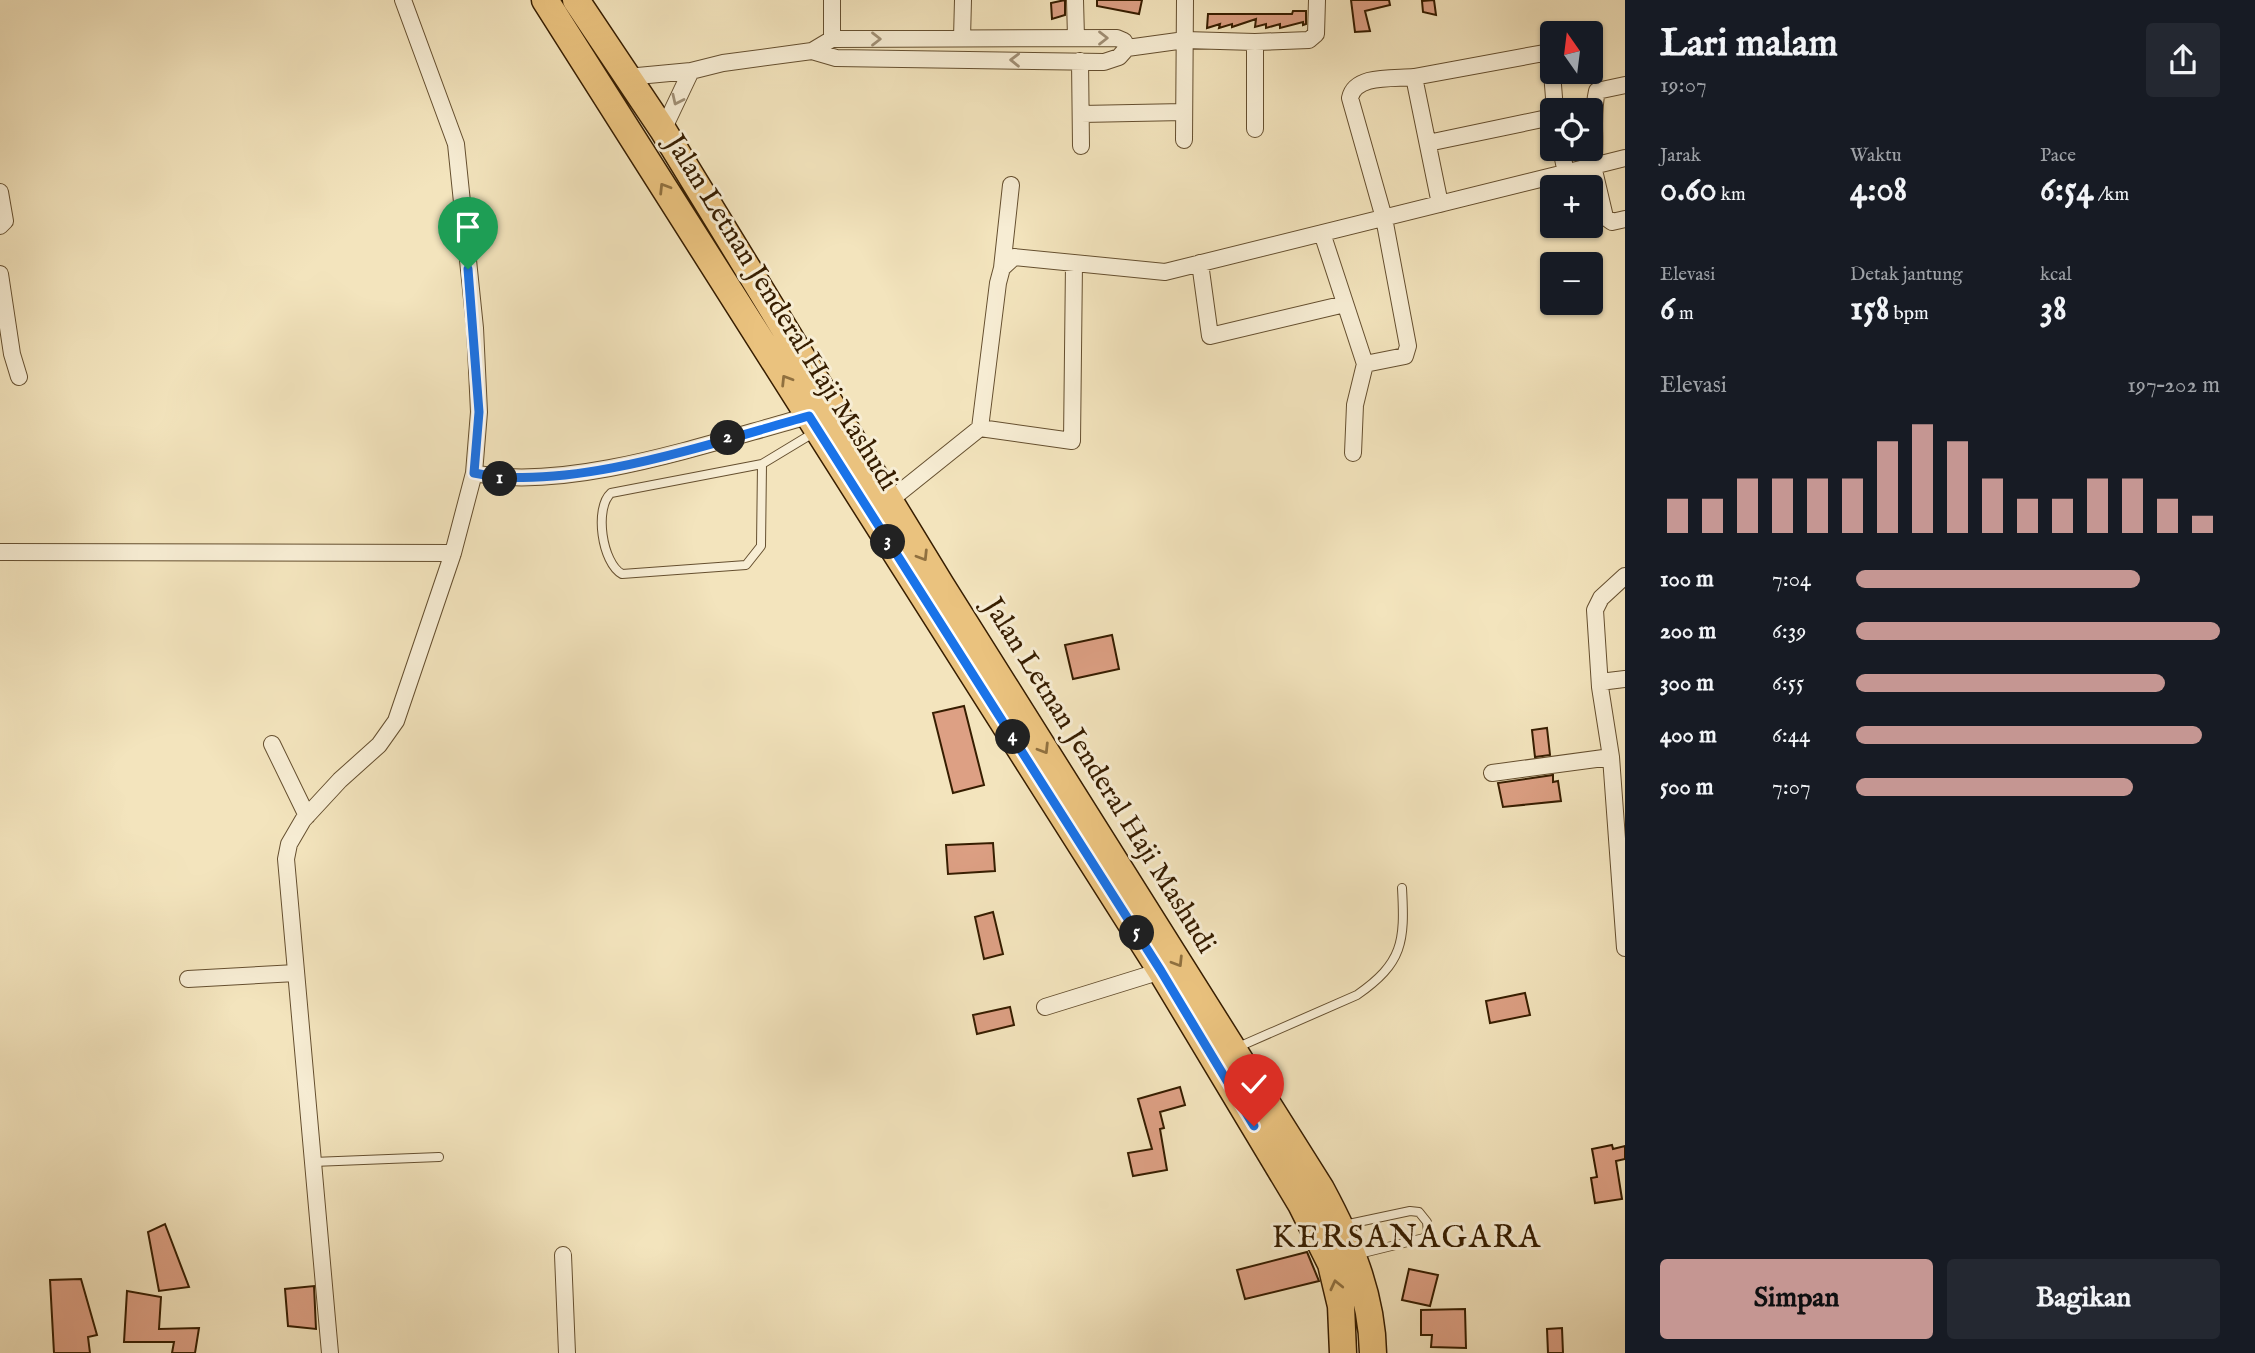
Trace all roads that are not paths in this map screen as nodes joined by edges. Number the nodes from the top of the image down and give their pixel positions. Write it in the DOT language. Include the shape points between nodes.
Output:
graph roads {
  1 [pos="403,0"];
  2 [pos="545,0"];
  3 [pos="576,0"];
  4 [pos="832,0"];
  5 [pos="964,0"];
  6 [pos="1075,0"];
  7 [pos="1185,0"];
  8 [pos="1317,0"];
  9 [pos="1076,37"];
  10 [pos="962,38"];
  11 [pos="832,39"];
  12 [pos="1185,40"];
  13 [pos="1255,42"];
  14 [pos="1127,48"];
  15 [pos="812,51"];
  16 [pos="1080,61"];
  17 [pos="691,71"];
  18 [pos="627,77"];
  19 [pos="1414,77"];
  20 [pos="1625,85"];
  21 [pos="1554,98"];
  22 [pos="1184,112"];
  23 [pos="1081,114"];
  24 [pos="1540,119"];
  25 [pos="1255,129"];
  26 [pos="663,130"];
  27 [pos="1184,140"];
  28 [pos="1427,143"];
  29 [pos="1081,146"];
  30 [pos="1625,158"];
  31 [pos="1564,161"];
  32 [pos="1593,166"];
  33 [pos="1566,173"];
  34 [pos="1011,185"];
  35 [pos="0,192"];
  36 [pos="1440,204"];
  37 [pos="1384,218"];
  38 [pos="1625,219"];
  39 [pos="0,226"];
  40 [pos="1322,233"];
  41 [pos="1074,263"];
  42 [pos="1200,263"];
  43 [pos="1002,268"];
  44 [pos="0,274"];
  45 [pos="1345,304"];
  46 [pos="1365,364"];
  47 [pos="19,377"];
  48 [pos="822,421"];
  49 [pos="980,428"];
  50 [pos="1353,453"];
  51 [pos="762,464"];
  52 [pos="474,473"];
  53 [pos="889,501"];
  54 [pos="0,552"];
  55 [pos="453,553"];
  56 [pos="1625,576"];
  57 [pos="1625,679"];
  58 [pos="1600,681"];
  59 [pos="272,744"];
  60 [pos="1611,757"];
  61 [pos="1492,773"];
  62 [pos="307,816"];
  63 [pos="1402,888"];
  64 [pos="1625,948"];
  65 [pos="1161,971"];
  66 [pos="296,973"];
  67 [pos="188,979"];
  68 [pos="1045,1007"];
  69 [pos="1233,1049"];
  70 [pos="439,1157"];
  71 [pos="313,1162"];
  72 [pos="1311,1197"];
  73 [pos="1341,1226"];
  74 [pos="563,1255"];
  75 [pos="1353,1255"];
  76 [pos="330,1353"];
  77 [pos="567,1353"];
  78 [pos="1343,1353"];
  79 [pos="1373,1353"];
  1 -- 52 [label="street" via="456,144 475,328 479,412"];
  48 -- 2 [label="main road, Jalan Letnan Jenderal Haji Mashudi, one-way"];
  3 -- 18 [label="main road, Jalan Letnan Jenderal Haji Mashudi"];
  4 -- 11 [label="street"];
  5 -- 10 [label="street"];
  6 -- 9 [label="street"];
  7 -- 12 [label="street"];
  8 -- 13 [label="street" via="1313,39"];
  9 -- 10 [label="street"];
  9 -- 14 [label="street, one-way" via="1117,38"];
  11 -- 10 [label="street, one-way"];
  11 -- 15 [label="street"];
  12 -- 13 [label="street"];
  12 -- 14 [label="street"];
  12 -- 22 [label="street"];
  13 -- 25 [label="street"];
  14 -- 16 [label="street" via="1113,60"];
  16 -- 15 [label="street, one-way" via="836,58"];
  15 -- 17 [label="street"];
  16 -- 23 [label="street"];
  17 -- 18 [label="street"];
  17 -- 26 [label="street, one-way"];
  18 -- 26 [label="main road, Jalan Letnan Jenderal Haji Mashudi"];
  19 -- 21 [label="street" via="1544,53 1551,60"];
  19 -- 28 [label="street"];
  19 -- 37 [label="street" via="1360,82 1350,98"];
  20 -- 32 [label="street" via="1597,91"];
  22 -- 23 [label="street"];
  22 -- 27 [label="street"];
  23 -- 29 [label="street"];
  24 -- 28 [label="street"];
  26 -- 48 [label="main road, Jalan Letnan Jenderal Haji Mashudi"];
  28 -- 36 [label="street"];
  30 -- 32 [label="street"];
  31 -- 33 [label="street"];
  32 -- 33 [label="street"];
  32 -- 38 [label="street" via="1605,217 1612,222"];
  33 -- 36 [label="street"];
  34 -- 43 [label="street"];
  35 -- 39 [label="street" via="5,221"];
  36 -- 37 [label="street"];
  37 -- 40 [label="street"];
  37 -- 46 [label="street" via="1408,346 1405,356"];
  40 -- 42 [label="street"];
  40 -- 45 [label="street"];
  41 -- 42 [label="street" via="1165,272"];
  41 -- 43 [label="street" via="1014,257"];
  41 -- 49 [label="street" via="1072,441"];
  42 -- 45 [label="street" via="1210,336"];
  43 -- 49 [label="street"];
  44 -- 47 [label="street"];
  45 -- 46 [label="street"];
  46 -- 50 [label="street" via="1355,405"];
  48 -- 51 [label="lane"];
  48 -- 52 [label="street" via="546,477 501,479"];
  48 -- 53 [label="main road, Jalan Letnan Jenderal Haji Mashudi"];
  48 -- 65 [label="main road, Jalan Letnan Jenderal Haji Mashudi"];
  49 -- 53 [label="street"];
  51 -- 51 [label="lane" via="611,493 603,510 608,561 622,575 746,565 761,546"];
  52 -- 55 [label="street"];
  53 -- 69 [label="main road, Jalan Letnan Jenderal Haji Mashudi, one-way"];
  54 -- 55 [label="street"];
  55 -- 62 [label="street" via="389,734"];
  56 -- 58 [label="street" via="1595,610"];
  57 -- 58 [label="street"];
  58 -- 60 [label="street"];
  59 -- 62 [label="street"];
  60 -- 61 [label="street"];
  60 -- 64 [label="street"];
  62 -- 66 [label="street" via="294,833 286,859"];
  63 -- 69 [label="lane" via="1403,942 1374,984"];
  65 -- 68 [label="street"];
  65 -- 72 [label="main road, Jalan Letnan Jenderal Haji Mashudi"];
  66 -- 67 [label="street"];
  66 -- 71 [label="street"];
  69 -- 72 [label="main road, Jalan Letnan Jenderal Haji Mashudi"];
  70 -- 71 [label="lane"];
  71 -- 76 [label="street"];
  72 -- 73 [label="main road, Jalan Letnan Jenderal Haji Mashudi"];
  78 -- 72 [label="main road, Jalan Letnan Jenderal Haji Mashudi, one-way" via="1341,1306"];
  73 -- 75 [label="main road, Jalan Letnan Jenderal Haji Mashudi"];
  73 -- 75 [label="lane" via="1410,1211 1419,1212 1427,1222 1424,1238"];
  74 -- 77 [label="street"];
  75 -- 79 [label="main road, Jalan Letnan Jenderal Haji Mashudi" via="1367,1297"];
}
